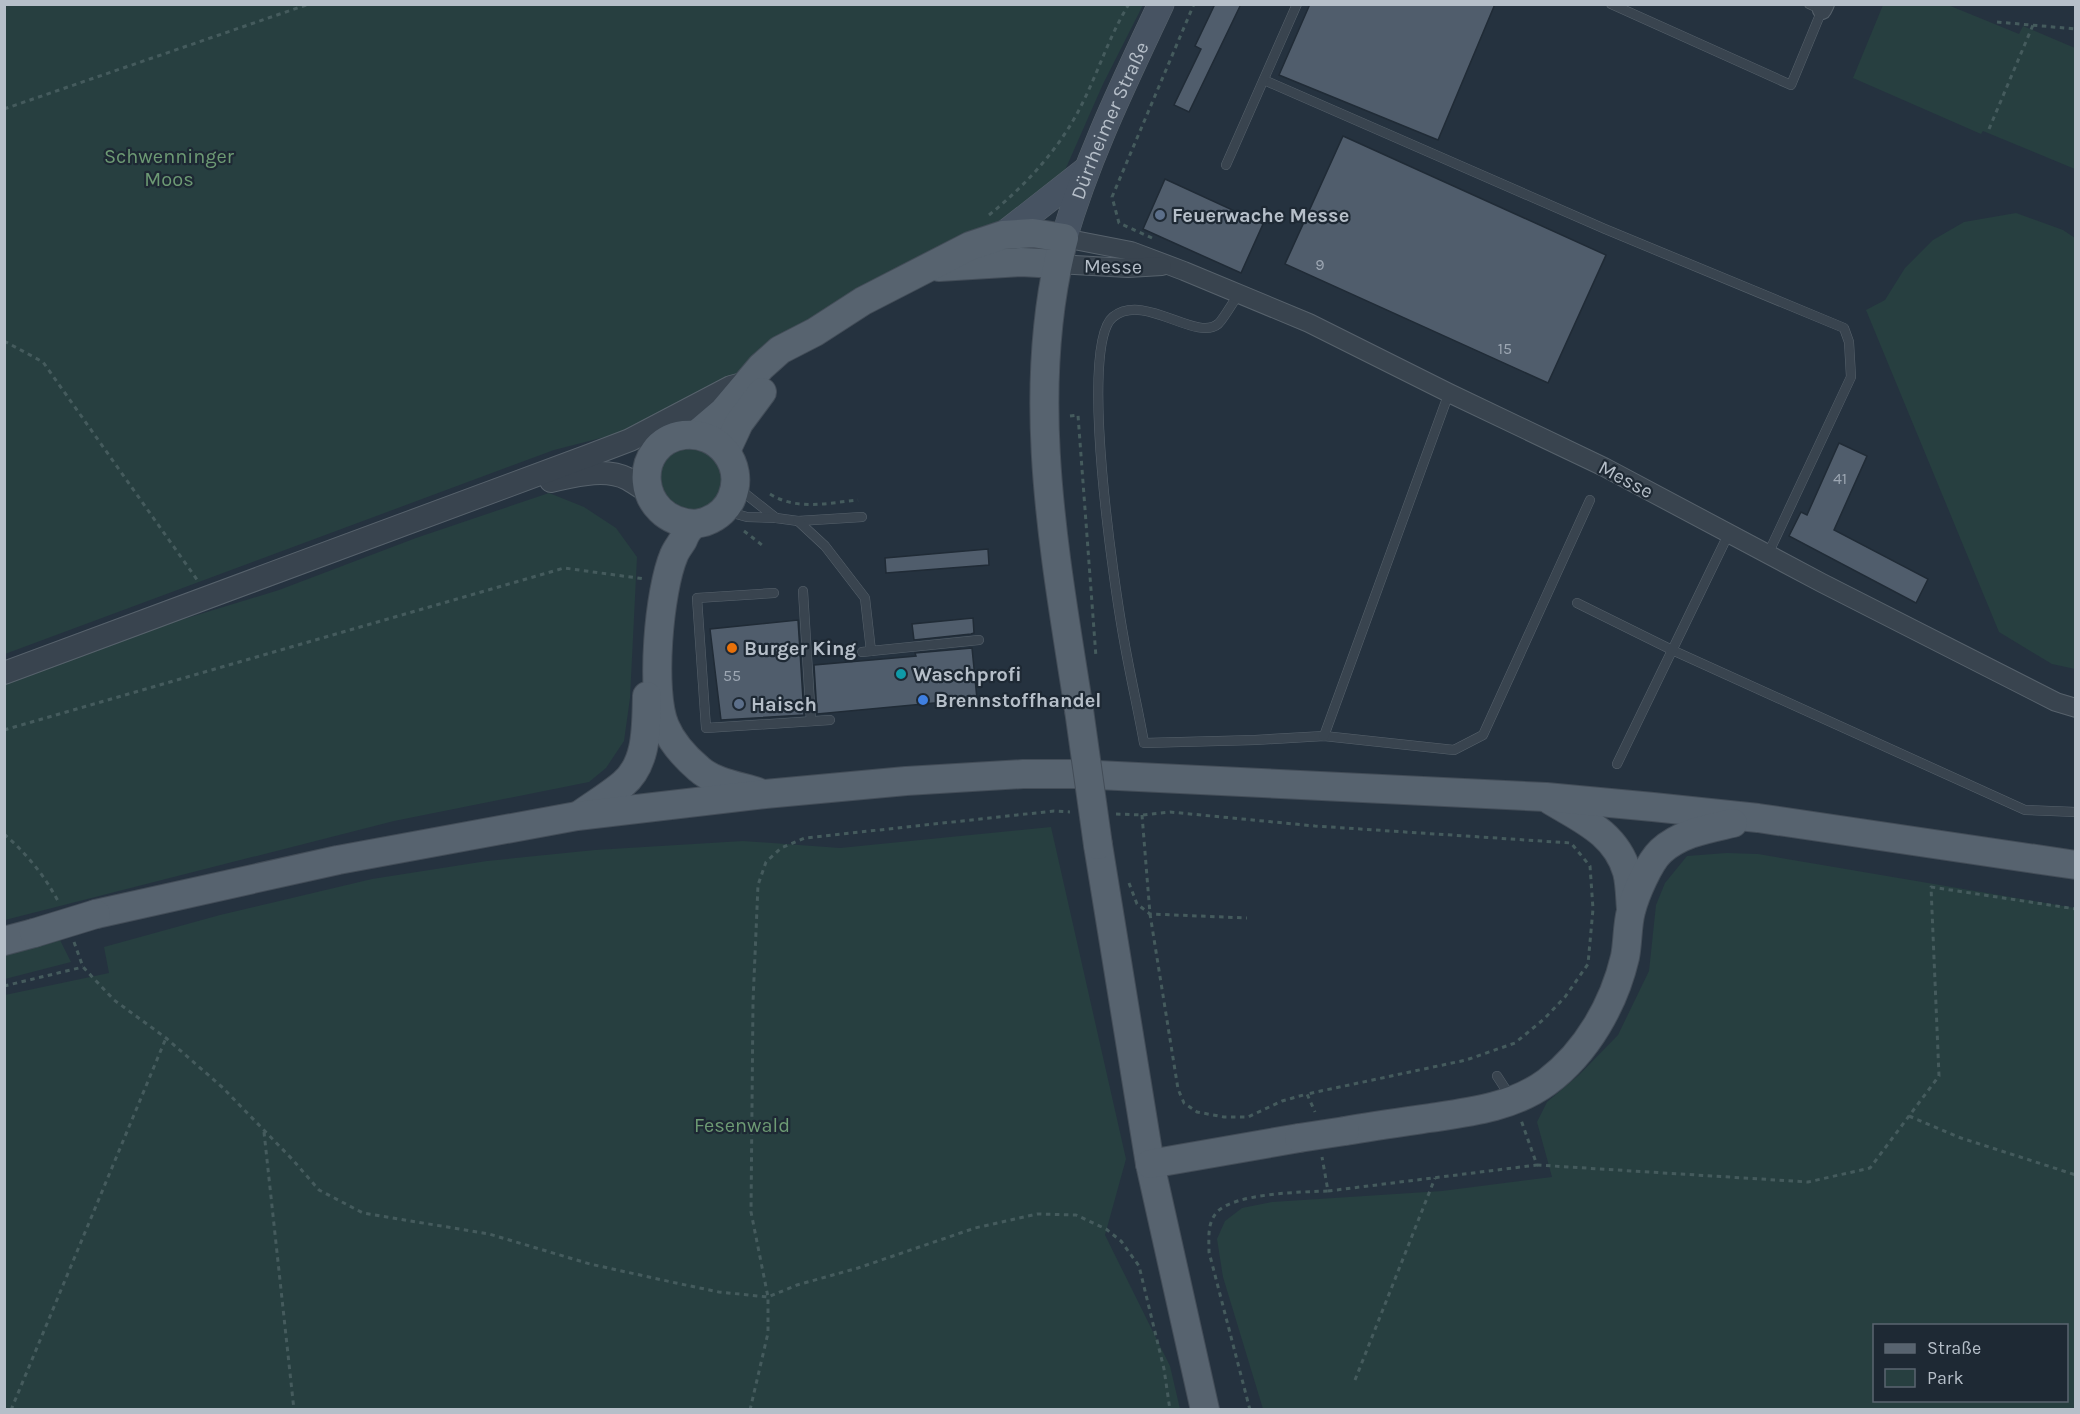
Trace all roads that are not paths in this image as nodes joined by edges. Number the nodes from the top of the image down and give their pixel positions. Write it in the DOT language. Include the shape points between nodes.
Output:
graph roads {
  1 [pos="1161,4"];
  2 [pos="1297,4"];
  3 [pos="1611,4"];
  4 [pos="1819,6"];
  5 [pos="1263,80"];
  6 [pos="1226,165"];
  7 [pos="1086,170"];
  8 [pos="995,225"];
  9 [pos="1061,251"];
  10 [pos="1169,266"];
  11 [pos="930,268"];
  12 [pos="1239,294"];
  13 [pos="815,332"];
  14 [pos="746,383"];
  15 [pos="1449,393"];
  16 [pos="696,435"];
  17 [pos="656,451"];
  18 [pos="726,451"];
  19 [pos="588,456"];
  20 [pos="488,493"];
  21 [pos="730,498"];
  22 [pos="1590,500"];
  23 [pos="655,502"];
  24 [pos="862,516"];
  25 [pos="776,518"];
  26 [pos="798,521"];
  27 [pos="695,524"];
  28 [pos="1729,533"];
  29 [pos="1768,554"];
  30 [pos="803,591"];
  31 [pos="774,593"];
  32 [pos="1577,603"];
  33 [pos="979,640"];
  34 [pos="1672,650"];
  35 [pos="4,673"];
  36 [pos="2076,708"];
  37 [pos="830,720"];
  38 [pos="812,722"];
  39 [pos="1324,736"];
  40 [pos="1617,764"];
  41 [pos="765,794"];
  42 [pos="1546,797"];
  43 [pos="2076,812"];
  44 [pos="577,816"];
  45 [pos="1758,818"];
  46 [pos="2076,865"];
  47 [pos="1631,910"];
  48 [pos="4,941"];
  49 [pos="1497,1076"];
  50 [pos="1514,1100"];
  51 [pos="1150,1164"];
  52 [pos="1204,1410"];
  1 -- 7 [label="main road, Dürrheimer Straße"];
  2 -- 5 [label="lane"];
  3 -- 4 [label="lane" via="1791,85"];
  5 -- 6 [label="lane"];
  5 -- 29 [label="lane" via="1844,328 1851,377"];
  7 -- 8 [label="main road"];
  7 -- 9 [label="main road, Dürrheimer Straße"];
  8 -- 9 [label="main road" via="1033,233"];
  8 -- 11 [label="main road" via="970,246"];
  9 -- 10 [label="street, Messe" via="1128,268"];
  9 -- 10 [label="street, Messe" via="1131,251"];
  9 -- 11 [label="main road" via="1021,262"];
  9 -- 51 [label="main road, bridge" via="1049,314 1044,409 1048,492 1098,845"];
  10 -- 12 [label="street, Messe"];
  11 -- 13 [label="main road"];
  12 -- 15 [label="street, Messe" via="1309,323"];
  12 -- 39 [label="lane" via="1218,324 1207,328 1142,309 1114,316 1105,325 1100,348 1098,415 1109,533 1126,650 1144,743"];
  13 -- 14 [label="main road" via="780,350"];
  13 -- 18 [label="main road" via="767,385 739,423"];
  14 -- 16 [label="main road" via="723,412"];
  14 -- 19 [label="street" via="731,387 630,440"];
  15 -- 28 [label="street, Messe" via="1604,467"];
  15 -- 39 [label="lane"];
  16 -- 17 [label="main road" via="681,435"];
  16 -- 18 [label="main road"];
  17 -- 19 [label="street"];
  17 -- 23 [label="main road" via="646,476"];
  18 -- 21 [label="main road" via="736,473"];
  19 -- 20 [label="street"];
  20 -- 23 [label="street" via="613,474 626,478"];
  20 -- 35 [label="street"];
  21 -- 25 [label="lane"];
  21 -- 25 [label="lane" via="747,517"];
  21 -- 27 [label="main road" via="715,517"];
  22 -- 39 [label="lane" via="1483,735 1454,750"];
  23 -- 27 [label="main road" via="677,521"];
  23 -- 44 [label="main road" via="662,536 647,635 646,739 639,762 625,783"];
  24 -- 26 [label="lane"];
  25 -- 26 [label="lane"];
  26 -- 33 [label="lane" via="825,546 865,598 866,652"];
  27 -- 41 [label="main road" via="673,556 663,595 658,655 664,726 701,771"];
  28 -- 29 [label="street, Messe"];
  28 -- 34 [label="lane"];
  29 -- 36 [label="street, Messe" via="2056,702"];
  30 -- 38 [label="lane"];
  31 -- 38 [label="lane" via="697,598 706,728"];
  32 -- 34 [label="lane"];
  34 -- 40 [label="lane"];
  34 -- 43 [label="lane" via="2025,810"];
  37 -- 38 [label="lane"];
  41 -- 42 [label="main road" via="906,781 1077,774"];
  41 -- 44 [label="main road"];
  42 -- 45 [label="main road"];
  42 -- 47 [label="main road" via="1605,834 1617,849 1627,872"];
  44 -- 48 [label="main road, bridge" via="338,860 96,914"];
  45 -- 46 [label="main road"];
  45 -- 47 [label="main road" via="1693,832 1670,844 1652,863"];
  47 -- 50 [label="main road" via="1625,956 1600,1021 1575,1055 1546,1082"];
  49 -- 50 [label="lane"];
  50 -- 51 [label="main road, bridge" via="1484,1110"];
  51 -- 52 [label="main road"];
}
